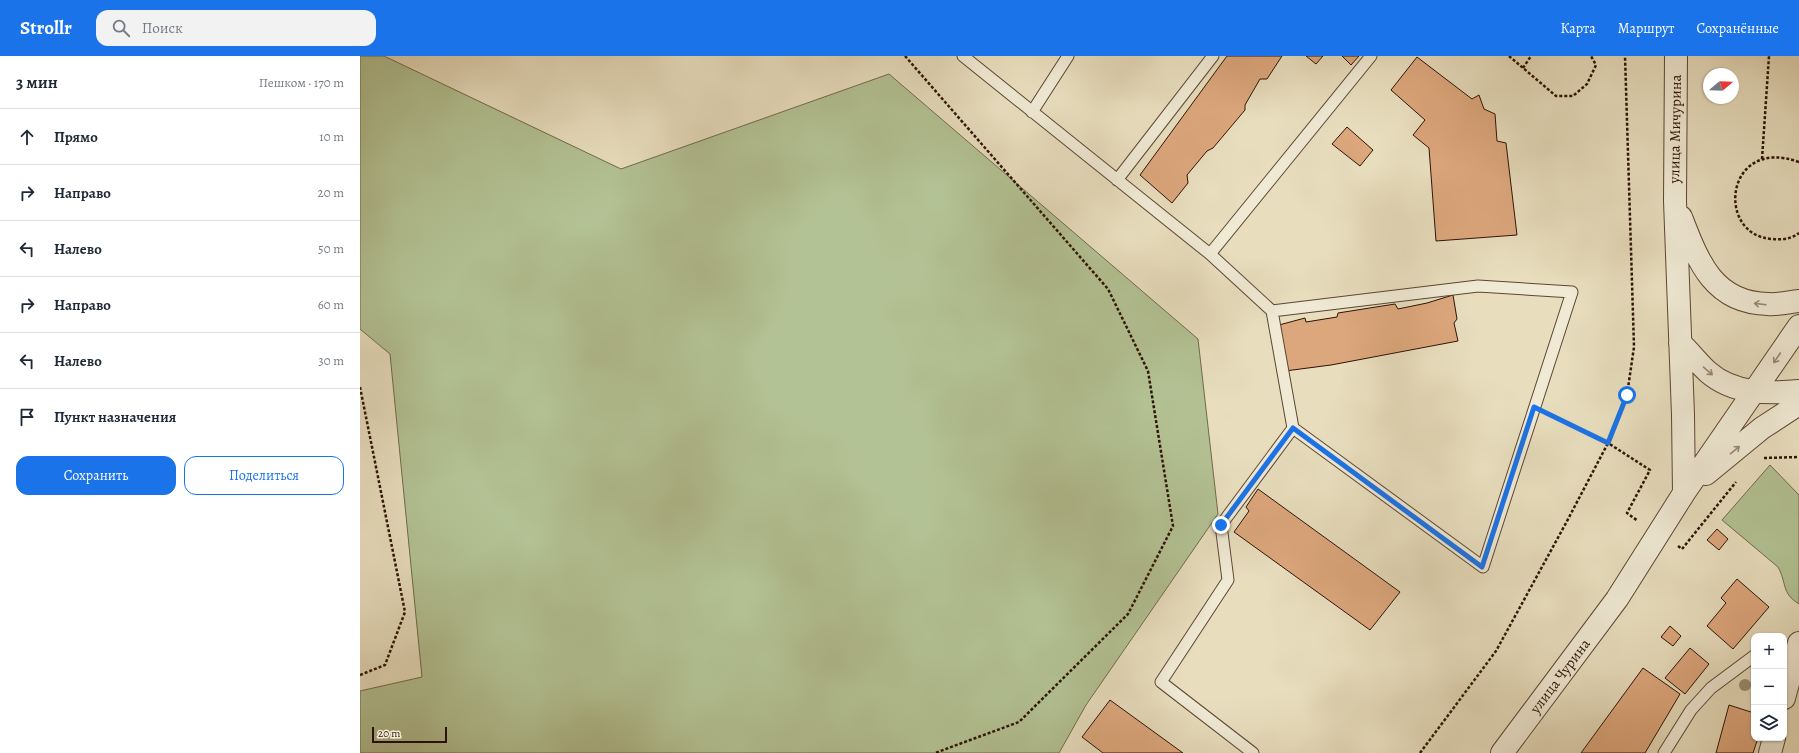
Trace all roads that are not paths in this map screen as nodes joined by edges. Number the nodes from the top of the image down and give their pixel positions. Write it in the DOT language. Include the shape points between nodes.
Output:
graph roads {
  1 [pos="963,56"];
  2 [pos="1068,56"];
  3 [pos="1213,56"];
  4 [pos="1371,56"];
  5 [pos="1676,56"];
  6 [pos="1032,112"];
  7 [pos="1117,180"];
  8 [pos="1675,202"];
  9 [pos="1210,254"];
  10 [pos="1799,301"];
  11 [pos="1272,311"];
  12 [pos="1799,326"];
  13 [pos="1680,343"];
  14 [pos="1799,391"];
  15 [pos="1754,392"];
  16 [pos="1799,404"];
  17 [pos="1293,428"];
  18 [pos="1684,493"];
  19 [pos="1799,642"];
  20 [pos="1787,644"];
  21 [pos="1751,658"];
  22 [pos="1787,687"];
  23 [pos="1773,741"];
  24 [pos="1253,753"];
  25 [pos="1502,753"];
  26 [pos="1664,753"];
  27 [pos="1770,753"];
  1 -- 6 [label="lane"];
  2 -- 6 [label="lane"];
  3 -- 7 [label="lane"];
  4 -- 9 [label="lane"];
  5 -- 8 [label="street, улица Мичурина"];
  6 -- 7 [label="lane"];
  7 -- 9 [label="lane"];
  10 -- 8 [label="street, one-way" via="1769,305 1738,298 1722,290 1708,274 1691,243"];
  8 -- 13 [label="street, улица Мичурина"];
  9 -- 11 [label="lane"];
  11 -- 17 [label="lane"];
  11 -- 17 [label="lane" via="1478,286 1572,292 1482,567"];
  12 -- 15 [label="street, улица Чурина, one-way"];
  13 -- 15 [label="street, one-way" via="1709,373 1730,386"];
  13 -- 18 [label="street, улица Мичурина"];
  14 -- 15 [label="street"];
  15 -- 18 [label="street, улица Чурина"];
  18 -- 16 [label="street, one-way" via="1762,428"];
  17 -- 24 [label="lane" via="1221,525 1228,580 1161,682"];
  18 -- 25 [label="street, улица Чурина" via="1617,599"];
  19 -- 20 [label="lane"];
  19 -- 22 [label="street"];
  21 -- 26 [label="lane" via="1711,688 1690,710"];
  23 -- 27 [label="street"];
}
